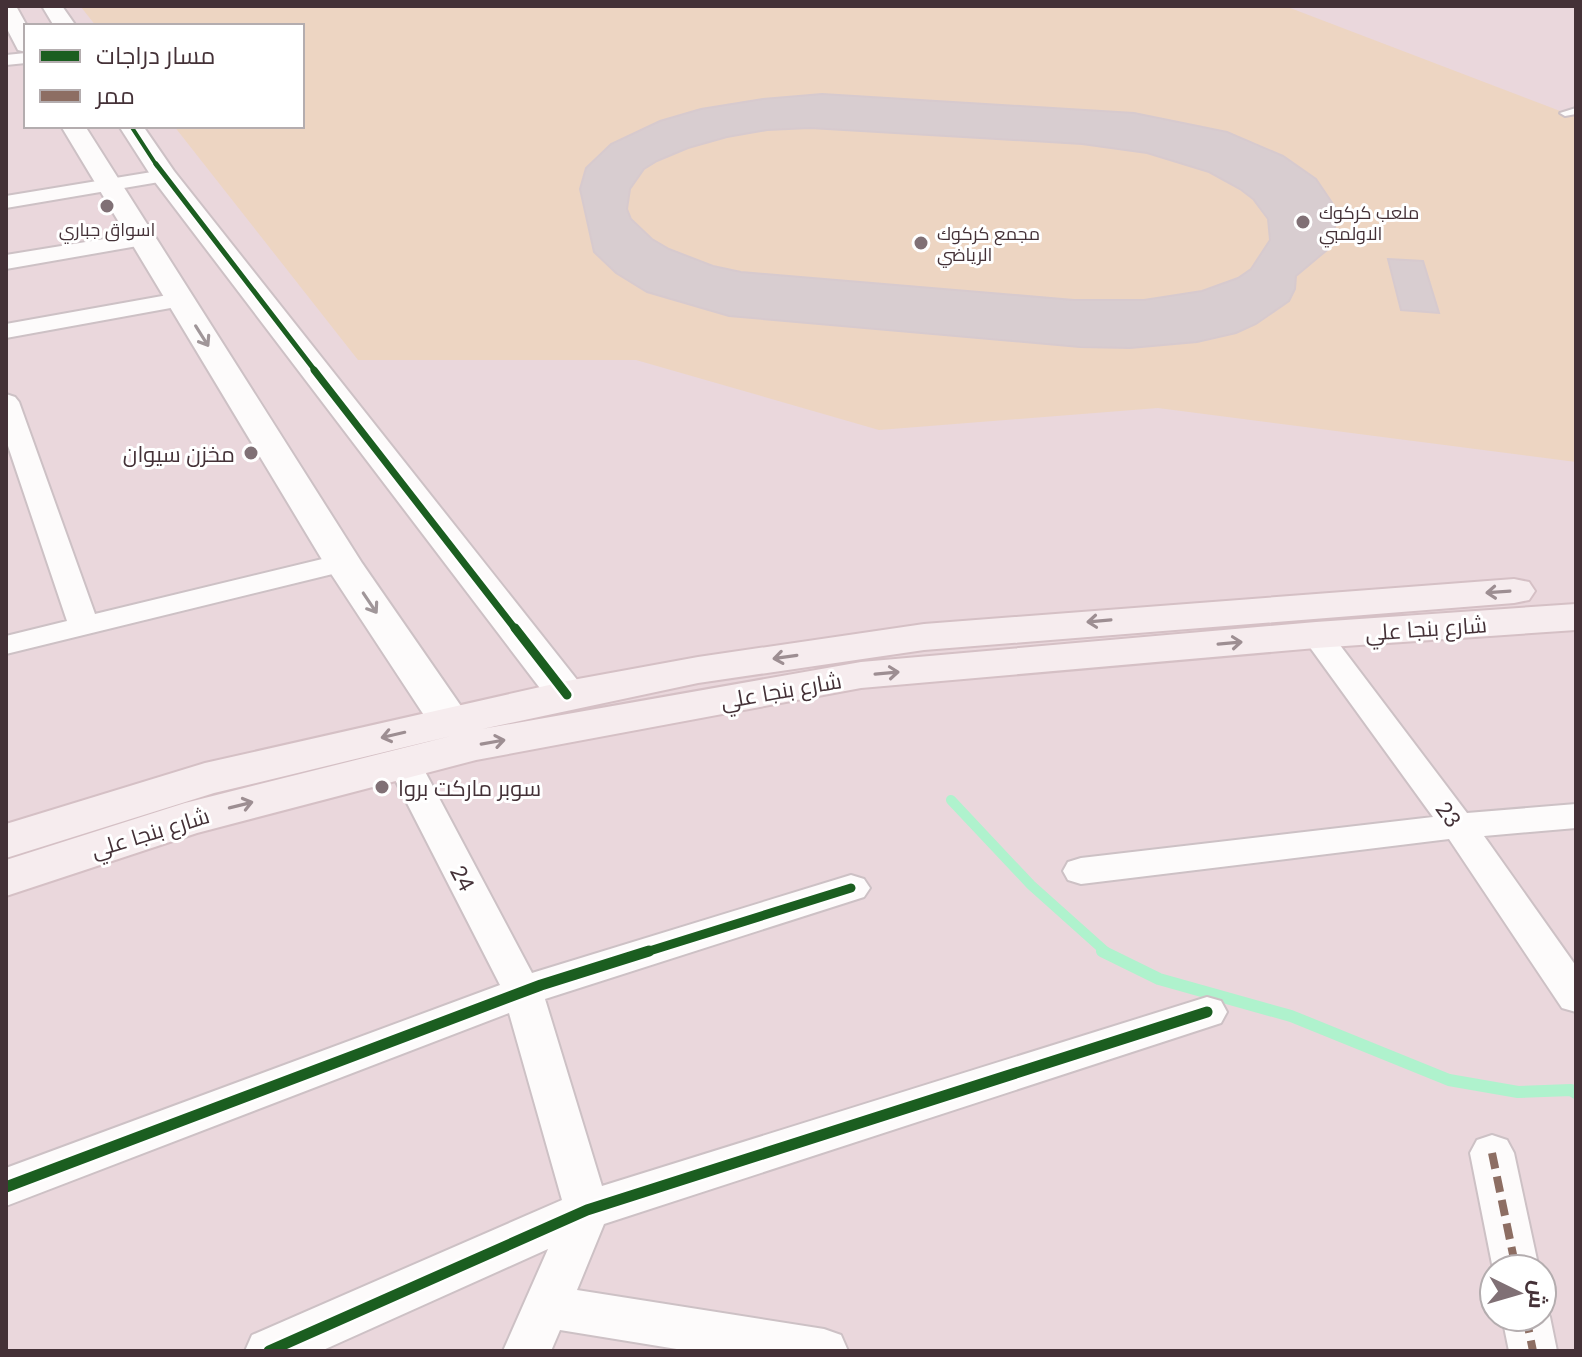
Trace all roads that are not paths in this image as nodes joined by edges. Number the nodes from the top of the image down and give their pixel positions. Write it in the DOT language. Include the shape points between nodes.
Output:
graph roads {
  1 [pos="8,13"];
  2 [pos="24,41"];
  3 [pos="74,128"];
  4 [pos="132,128"];
  5 [pos="164,176"];
  6 [pos="109,186"];
  7 [pos="6,202"];
  8 [pos="141,239"];
  9 [pos="6,262"];
  10 [pos="179,300"];
  11 [pos="6,331"];
  12 [pos="7,407"];
  13 [pos="343,563"];
  14 [pos="1576,587"];
  15 [pos="1576,617"];
  16 [pos="84,626"];
  17 [pos="1165,632"];
  18 [pos="1316,635"];
  19 [pos="6,645"];
  20 [pos="567,695"];
  21 [pos="450,722"];
  22 [pos="404,764"];
  23 [pos="1576,816"];
  24 [pos="1458,826"];
  25 [pos="6,841"];
  26 [pos="1081,871"];
  27 [pos="6,878"];
  28 [pos="851,888"];
  29 [pos="523,992"];
  30 [pos="1576,997"];
  31 [pos="1207,1012"];
  32 [pos="1492,1153"];
  33 [pos="6,1187"];
  34 [pos="587,1210"];
  35 [pos="1513,1253"];
  36 [pos="546,1306"];
  37 [pos="269,1351"];
  38 [pos="527,1351"];
  39 [pos="824,1351"];
  1 -- 2 [label="street"];
  3 -- 6 [label="street"];
  4 -- 5 [label="street"];
  5 -- 6 [label="street"];
  5 -- 20 [label="street"];
  6 -- 7 [label="street"];
  6 -- 8 [label="street"];
  8 -- 9 [label="street"];
  8 -- 10 [label="street"];
  10 -- 11 [label="street"];
  10 -- 13 [label="street, one-way"];
  12 -- 16 [label="street"];
  13 -- 16 [label="street"];
  13 -- 21 [label="street, one-way"];
  14 -- 17 [label="main road, شارع بنجا علي, one-way"];
  15 -- 18 [label="main road, شارع بنجا علي"];
  16 -- 19 [label="street"];
  17 -- 18 [label="main road, شارع بنجا علي, one-way"];
  17 -- 20 [label="main road, شارع بنجا علي, one-way" via="924,637"];
  22 -- 17 [label="main road, شارع بنجا علي, one-way" via="476,745 861,675"];
  18 -- 24 [label="street, 23"];
  20 -- 21 [label="main road, شارع بنجا علي"];
  21 -- 25 [label="main road, شارع بنجا علي, one-way" via="205,779"];
  27 -- 22 [label="main road, شارع بنجا علي, one-way" via="185,820"];
  22 -- 29 [label="street, 24"];
  23 -- 24 [label="street"];
  24 -- 26 [label="street"];
  24 -- 30 [label="street, 23"];
  28 -- 29 [label="street"];
  29 -- 33 [label="street"];
  29 -- 34 [label="street, 24"];
  31 -- 34 [label="street"];
  32 -- 35 [label="street"];
  34 -- 36 [label="street"];
  34 -- 37 [label="street"];
  36 -- 38 [label="street"];
  36 -- 39 [label="street"];
}
